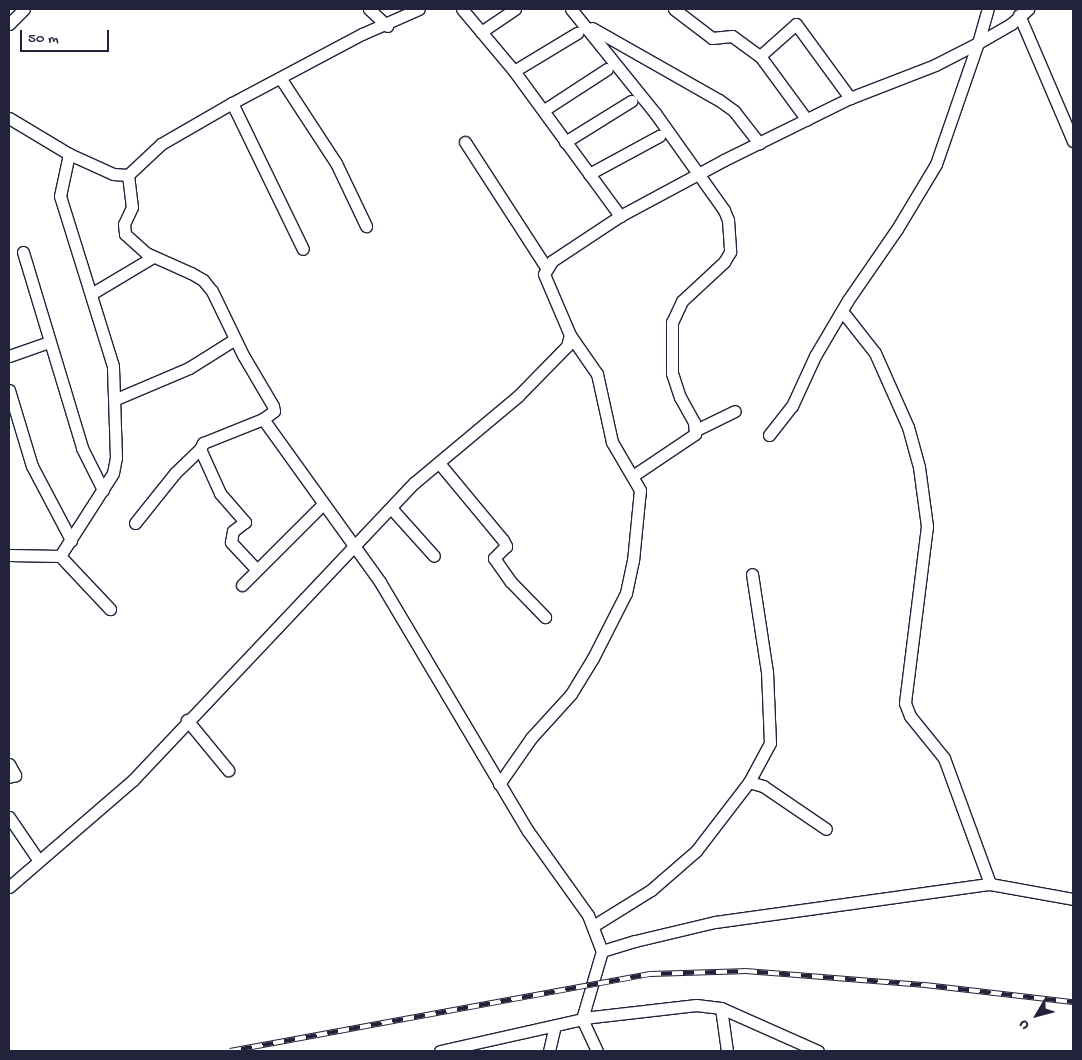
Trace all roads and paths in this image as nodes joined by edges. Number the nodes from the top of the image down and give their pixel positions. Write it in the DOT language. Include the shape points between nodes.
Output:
graph roads {
  1 [pos="24,9"];
  2 [pos="369,9"];
  3 [pos="419,9"];
  4 [pos="462,9"];
  5 [pos="515,9"];
  6 [pos="571,9"];
  7 [pos="674,9"];
  8 [pos="988,9"];
  9 [pos="1024,12"];
  10 [pos="9,24"];
  11 [pos="387,26"];
  12 [pos="581,29"];
  13 [pos="481,32"];
  14 [pos="978,43"];
  15 [pos="760,56"];
  16 [pos="607,69"];
  17 [pos="514,71"];
  18 [pos="281,79"];
  19 [pos="850,98"];
  20 [pos="631,101"];
  21 [pos="232,103"];
  22 [pos="544,110"];
  23 [pos="9,118"];
  24 [pos="807,120"];
  25 [pos="659,136"];
  26 [pos="1073,140"];
  27 [pos="465,142"];
  28 [pos="565,142"];
  29 [pos="760,142"];
  30 [pos="69,154"];
  31 [pos="589,174"];
  32 [pos="128,175"];
  33 [pos="698,175"];
  34 [pos="620,216"];
  35 [pos="366,226"];
  36 [pos="303,249"];
  37 [pos="23,252"];
  38 [pos="153,257"];
  39 [pos="546,267"];
  40 [pos="91,294"];
  41 [pos="842,311"];
  42 [pos="570,335"];
  43 [pos="235,338"];
  44 [pos="49,342"];
  45 [pos="9,356"];
  46 [pos="9,390"];
  47 [pos="116,399"];
  48 [pos="735,411"];
  49 [pos="263,419"];
  50 [pos="696,430"];
  51 [pos="769,435"];
  52 [pos="200,449"];
  53 [pos="439,463"];
  54 [pos="634,475"];
  55 [pos="103,490"];
  56 [pos="323,504"];
  57 [pos="392,508"];
  58 [pos="134,523"];
  59 [pos="71,540"];
  60 [pos="354,544"];
  61 [pos="9,554"];
  62 [pos="60,556"];
  63 [pos="434,556"];
  64 [pos="256,569"];
  65 [pos="752,574"];
  66 [pos="242,585"];
  67 [pos="110,609"];
  68 [pos="545,617"];
  69 [pos="187,720"];
  70 [pos="9,764"];
  71 [pos="228,770"];
  72 [pos="9,777"];
  73 [pos="749,782"];
  74 [pos="499,784"];
  75 [pos="9,817"];
  76 [pos="826,828"];
  77 [pos="39,861"];
  78 [pos="990,884"];
  79 [pos="9,886"];
  80 [pos="1073,899"];
  81 [pos="593,926"];
  82 [pos="602,951"];
  83 [pos="721,1008"];
  84 [pos="582,1019"];
  85 [pos="555,1026"];
  86 [pos="440,1051"];
  87 [pos="549,1051"];
  88 [pos="597,1051"];
  89 [pos="727,1051"];
  90 [pos="818,1051"];
  1 -- 10 [label="street"];
  2 -- 11 [label="street"];
  3 -- 11 [label="street"];
  4 -- 13 [label="street"];
  5 -- 13 [label="street"];
  6 -- 12 [label="street"];
  7 -- 15 [label="street" via="712,38 732,36"];
  8 -- 14 [label="street"];
  9 -- 14 [label="street" via="1011,24"];
  9 -- 26 [label="street"];
  11 -- 18 [label="street" via="362,34"];
  12 -- 17 [label="street"];
  12 -- 29 [label="street" via="719,100 734,111"];
  12 -- 33 [label="street" via="655,112"];
  13 -- 17 [label="street"];
  14 -- 19 [label="street" via="935,65"];
  14 -- 41 [label="street" via="936,164"];
  15 -- 19 [label="street" via="796,24"];
  15 -- 24 [label="street"];
  16 -- 22 [label="street"];
  17 -- 22 [label="street"];
  18 -- 21 [label="street"];
  18 -- 35 [label="street" via="336,162"];
  19 -- 24 [label="street"];
  20 -- 28 [label="street"];
  21 -- 32 [label="street" via="161,144"];
  21 -- 36 [label="street"];
  22 -- 28 [label="street"];
  23 -- 30 [label="street"];
  24 -- 29 [label="street"];
  25 -- 31 [label="street"];
  27 -- 39 [label="street"];
  28 -- 31 [label="street"];
  29 -- 33 [label="street"];
  30 -- 32 [label="street" via="113,174"];
  30 -- 40 [label="street" via="60,196"];
  31 -- 34 [label="street"];
  32 -- 38 [label="street" via="132,208 124,229 133,243"];
  33 -- 34 [label="street"];
  33 -- 50 [label="street" via="724,210 730,252 724,262 682,301 672,322 672,373"];
  34 -- 39 [label="street"];
  37 -- 44 [label="street"];
  38 -- 40 [label="street"];
  38 -- 43 [label="street" via="203,280"];
  39 -- 42 [label="street" via="544,274"];
  40 -- 47 [label="street" via="113,366"];
  41 -- 51 [label="street" via="815,356 792,406"];
  41 -- 78 [label="street" via="874,353 908,427 919,466 927,526 905,703 910,716 944,758"];
  42 -- 53 [label="street" via="567,346 518,396"];
  42 -- 54 [label="street" via="597,374 612,442"];
  43 -- 47 [label="street" via="189,368"];
  43 -- 49 [label="street" via="273,406 274,411"];
  44 -- 45 [label="street"];
  44 -- 55 [label="street" via="82,448"];
  46 -- 59 [label="street" via="32,466"];
  47 -- 55 [label="street" via="116,458 113,473"];
  48 -- 50 [label="street"];
  49 -- 52 [label="street" via="203,443"];
  49 -- 56 [label="street"];
  50 -- 54 [label="street" via="690,439"];
  52 -- 58 [label="street" via="175,473"];
  52 -- 64 [label="street" via="220,493 245,522 233,531 231,542"];
  53 -- 57 [label="street"];
  53 -- 68 [label="street" via="503,540 506,546 494,558 511,582"];
  54 -- 74 [label="street" via="641,499 626,593 571,694 531,738"];
  55 -- 59 [label="street"];
  56 -- 60 [label="street"];
  56 -- 64 [label="street"];
  57 -- 60 [label="street"];
  57 -- 63 [label="street"];
  59 -- 62 [label="street"];
  60 -- 69 [label="street" via="234,676"];
  60 -- 74 [label="street" via="474,735"];
  61 -- 62 [label="street"];
  62 -- 67 [label="street"];
  64 -- 66 [label="street"];
  65 -- 73 [label="street" via="767,672 770,743"];
  69 -- 71 [label="street"];
  69 -- 77 [label="street" via="133,780"];
  70 -- 72 [label="street" via="15,775"];
  73 -- 76 [label="street" via="764,786"];
  73 -- 81 [label="street" via="696,851 651,890"];
  74 -- 81 [label="street"];
  75 -- 77 [label="street"];
  77 -- 79 [label="street"];
  78 -- 80 [label="street"];
  78 -- 82 [label="street" via="715,922"];
  81 -- 82 [label="street"];
  82 -- 84 [label="street"];
  83 -- 84 [label="street" via="696,1005"];
  83 -- 89 [label="street"];
  83 -- 90 [label="street"];
  84 -- 85 [label="street"];
  84 -- 88 [label="street"];
  85 -- 86 [label="street"];
  85 -- 87 [label="street"];
}
